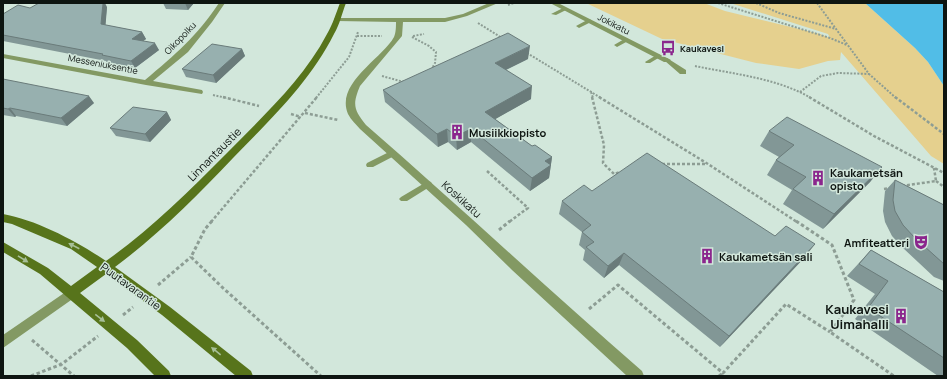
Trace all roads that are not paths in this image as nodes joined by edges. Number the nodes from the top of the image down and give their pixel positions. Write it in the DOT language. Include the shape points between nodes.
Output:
graph roads {
  1 [pos="222,3"];
  2 [pos="343,3"];
  3 [pos="495,3"];
  4 [pos="553,3"];
  5 [pos="565,9"];
  6 [pos="554,14"];
  7 [pos="337,19"];
  8 [pos="400,20"];
  9 [pos="589,21"];
  10 [pos="579,26"];
  11 [pos="626,40"];
  12 [pos="617,45"];
  13 [pos="3,56"];
  14 [pos="658,56"];
  15 [pos="667,60"];
  16 [pos="648,62"];
  17 [pos="683,72"];
  18 [pos="146,83"];
  19 [pos="199,92"];
  20 [pos="393,153"];
  21 [pos="370,165"];
  22 [pos="428,184"];
  23 [pos="404,199"];
  24 [pos="3,218"];
  25 [pos="3,246"];
  26 [pos="106,267"];
  27 [pos="70,294"];
  28 [pos="3,342"];
  29 [pos="164,376"];
  30 [pos="246,376"];
  31 [pos="637,376"];
  1 -- 18 [label="street, Oikopolku" via="185,50"];
  2 -- 7 [label="main road, Linnantaustie"];
  3 -- 8 [label="street" via="453,19"];
  4 -- 5 [label="street, Jokikatu"];
  5 -- 6 [label="lane"];
  5 -- 9 [label="street, Jokikatu"];
  7 -- 8 [label="street"];
  7 -- 26 [label="main road, Linnantaustie" via="320,51 273,110 161,223"];
  8 -- 20 [label="street, Koskikatu" via="398,36 393,44 366,71 350,98 352,114"];
  9 -- 10 [label="lane"];
  9 -- 11 [label="street, Jokikatu"];
  11 -- 12 [label="lane"];
  11 -- 14 [label="street, Jokikatu"];
  13 -- 18 [label="street, Messeniuksentie"];
  14 -- 15 [label="street, Jokikatu"];
  14 -- 16 [label="lane"];
  15 -- 17 [label="lane"];
  18 -- 19 [label="street, Messeniuksentie"];
  20 -- 21 [label="lane"];
  20 -- 22 [label="street, Koskikatu"];
  22 -- 23 [label="lane"];
  22 -- 31 [label="street, Koskikatu"];
  26 -- 24 [label="main road, Puutavarantie, one-way" via="75,246 14,220"];
  25 -- 27 [label="main road, one-way" via="44,271"];
  26 -- 27 [label="main road, Linnantaustie"];
  30 -- 26 [label="main road, Puutavarantie, one-way" via="166,311"];
  27 -- 28 [label="street"];
  27 -- 29 [label="main road, one-way" via="132,344"];
}
